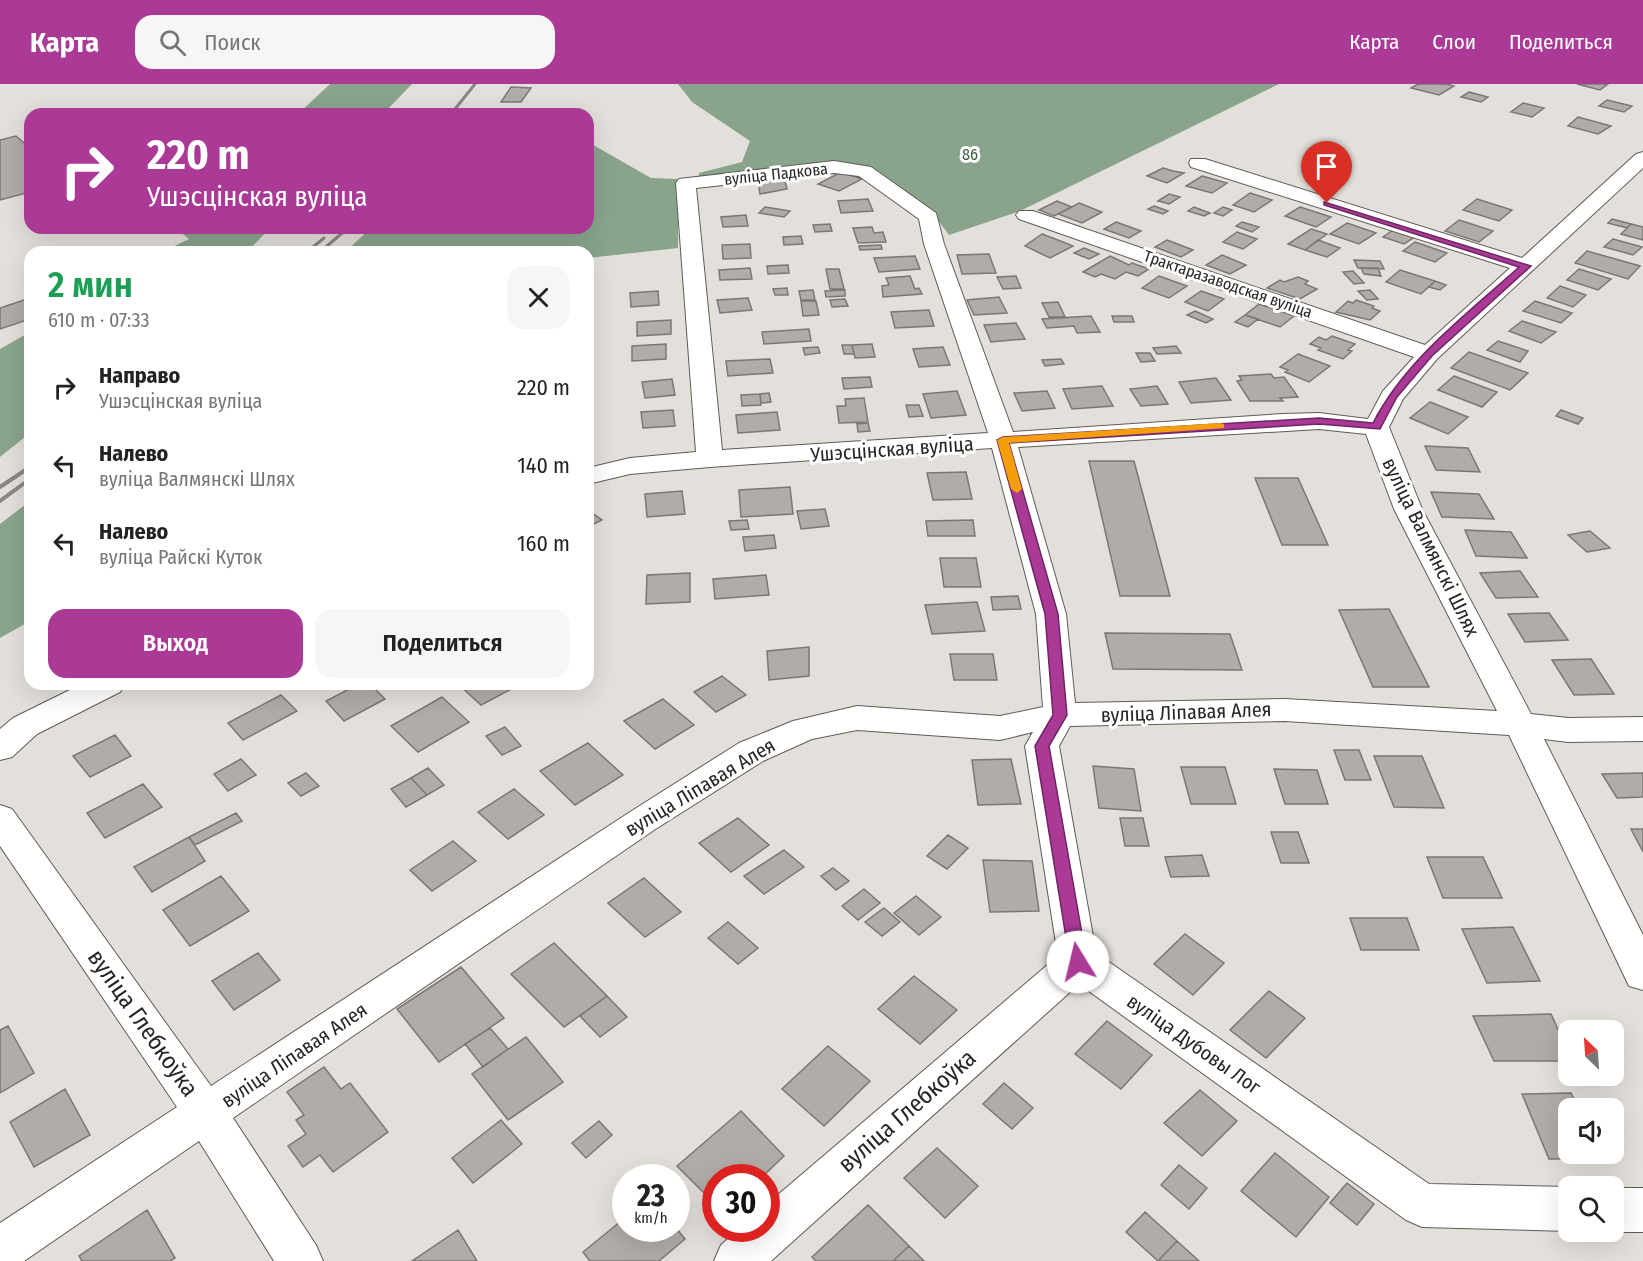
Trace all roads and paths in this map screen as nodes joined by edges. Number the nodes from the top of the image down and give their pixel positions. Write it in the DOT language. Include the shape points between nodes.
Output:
graph roads {
  1 [pos="1643,158"];
  2 [pos="1198,163"];
  3 [pos="1026,214"];
  4 [pos="1526,266"];
  5 [pos="1429,354"];
  6 [pos="1376,427"];
  7 [pos="1003,440"];
  8 [pos="710,459"];
  9 [pos="594,475"];
  10 [pos="97,690"];
  11 [pos="1060,715"];
  12 [pos="1520,724"];
  13 [pos="1643,729"];
  14 [pos="0,748"];
  15 [pos="0,818"];
  16 [pos="1078,962"];
  17 [pos="1643,974"];
  18 [pos="206,1114"];
  19 [pos="1558,1209"];
  20 [pos="1624,1210"];
  21 [pos="1643,1210"];
  22 [pos="0,1250"];
  23 [pos="300,1261"];
  24 [pos="737,1261"];
  1 -- 4 [label="street"];
  2 -- 4 [label="street"];
  3 -- 5 [label="street, Трактаразаводская вуліца"];
  4 -- 5 [label="street"];
  5 -- 6 [label="street" via="1392,396"];
  6 -- 7 [label="street, Ушэсцінская вуліца" via="1310,421"];
  6 -- 12 [label="street, вуліца Валмянскі Шлях" via="1408,509"];
  7 -- 8 [label="street, Ушэсцінская вуліца"];
  7 -- 8 [label="street, вуліца Падкова" via="938,255 929,217 864,171 834,167 686,183"];
  7 -- 11 [label="street" via="1052,614"];
  8 -- 9 [label="street, Ушэсцінская вуліца" via="630,466"];
  10 -- 14 [label="street" via="25,726"];
  11 -- 12 [label="street, вуліца Ліпавая Алея" via="1285,710"];
  11 -- 16 [label="street" via="1042,746"];
  11 -- 18 [label="street, вуліца Ліпавая Алея" via="1000,728 857,718 778,738 642,820"];
  12 -- 13 [label="street, вуліца Ліпавая Алея" via="1568,730"];
  12 -- 17 [label="street, вуліца Валмянскі Шлях"];
  15 -- 18 [label="street, вуліца Глебкоўка"];
  16 -- 19 [label="street, вуліца Дубовы Лог" via="1422,1205"];
  16 -- 24 [label="street, вуліца Глебкоўка"];
  18 -- 22 [label="street, вуліца Ліпавая Алея"];
  18 -- 23 [label="street, вуліца Глебкоўка"];
  20 -- 21 [label="street"];
}
